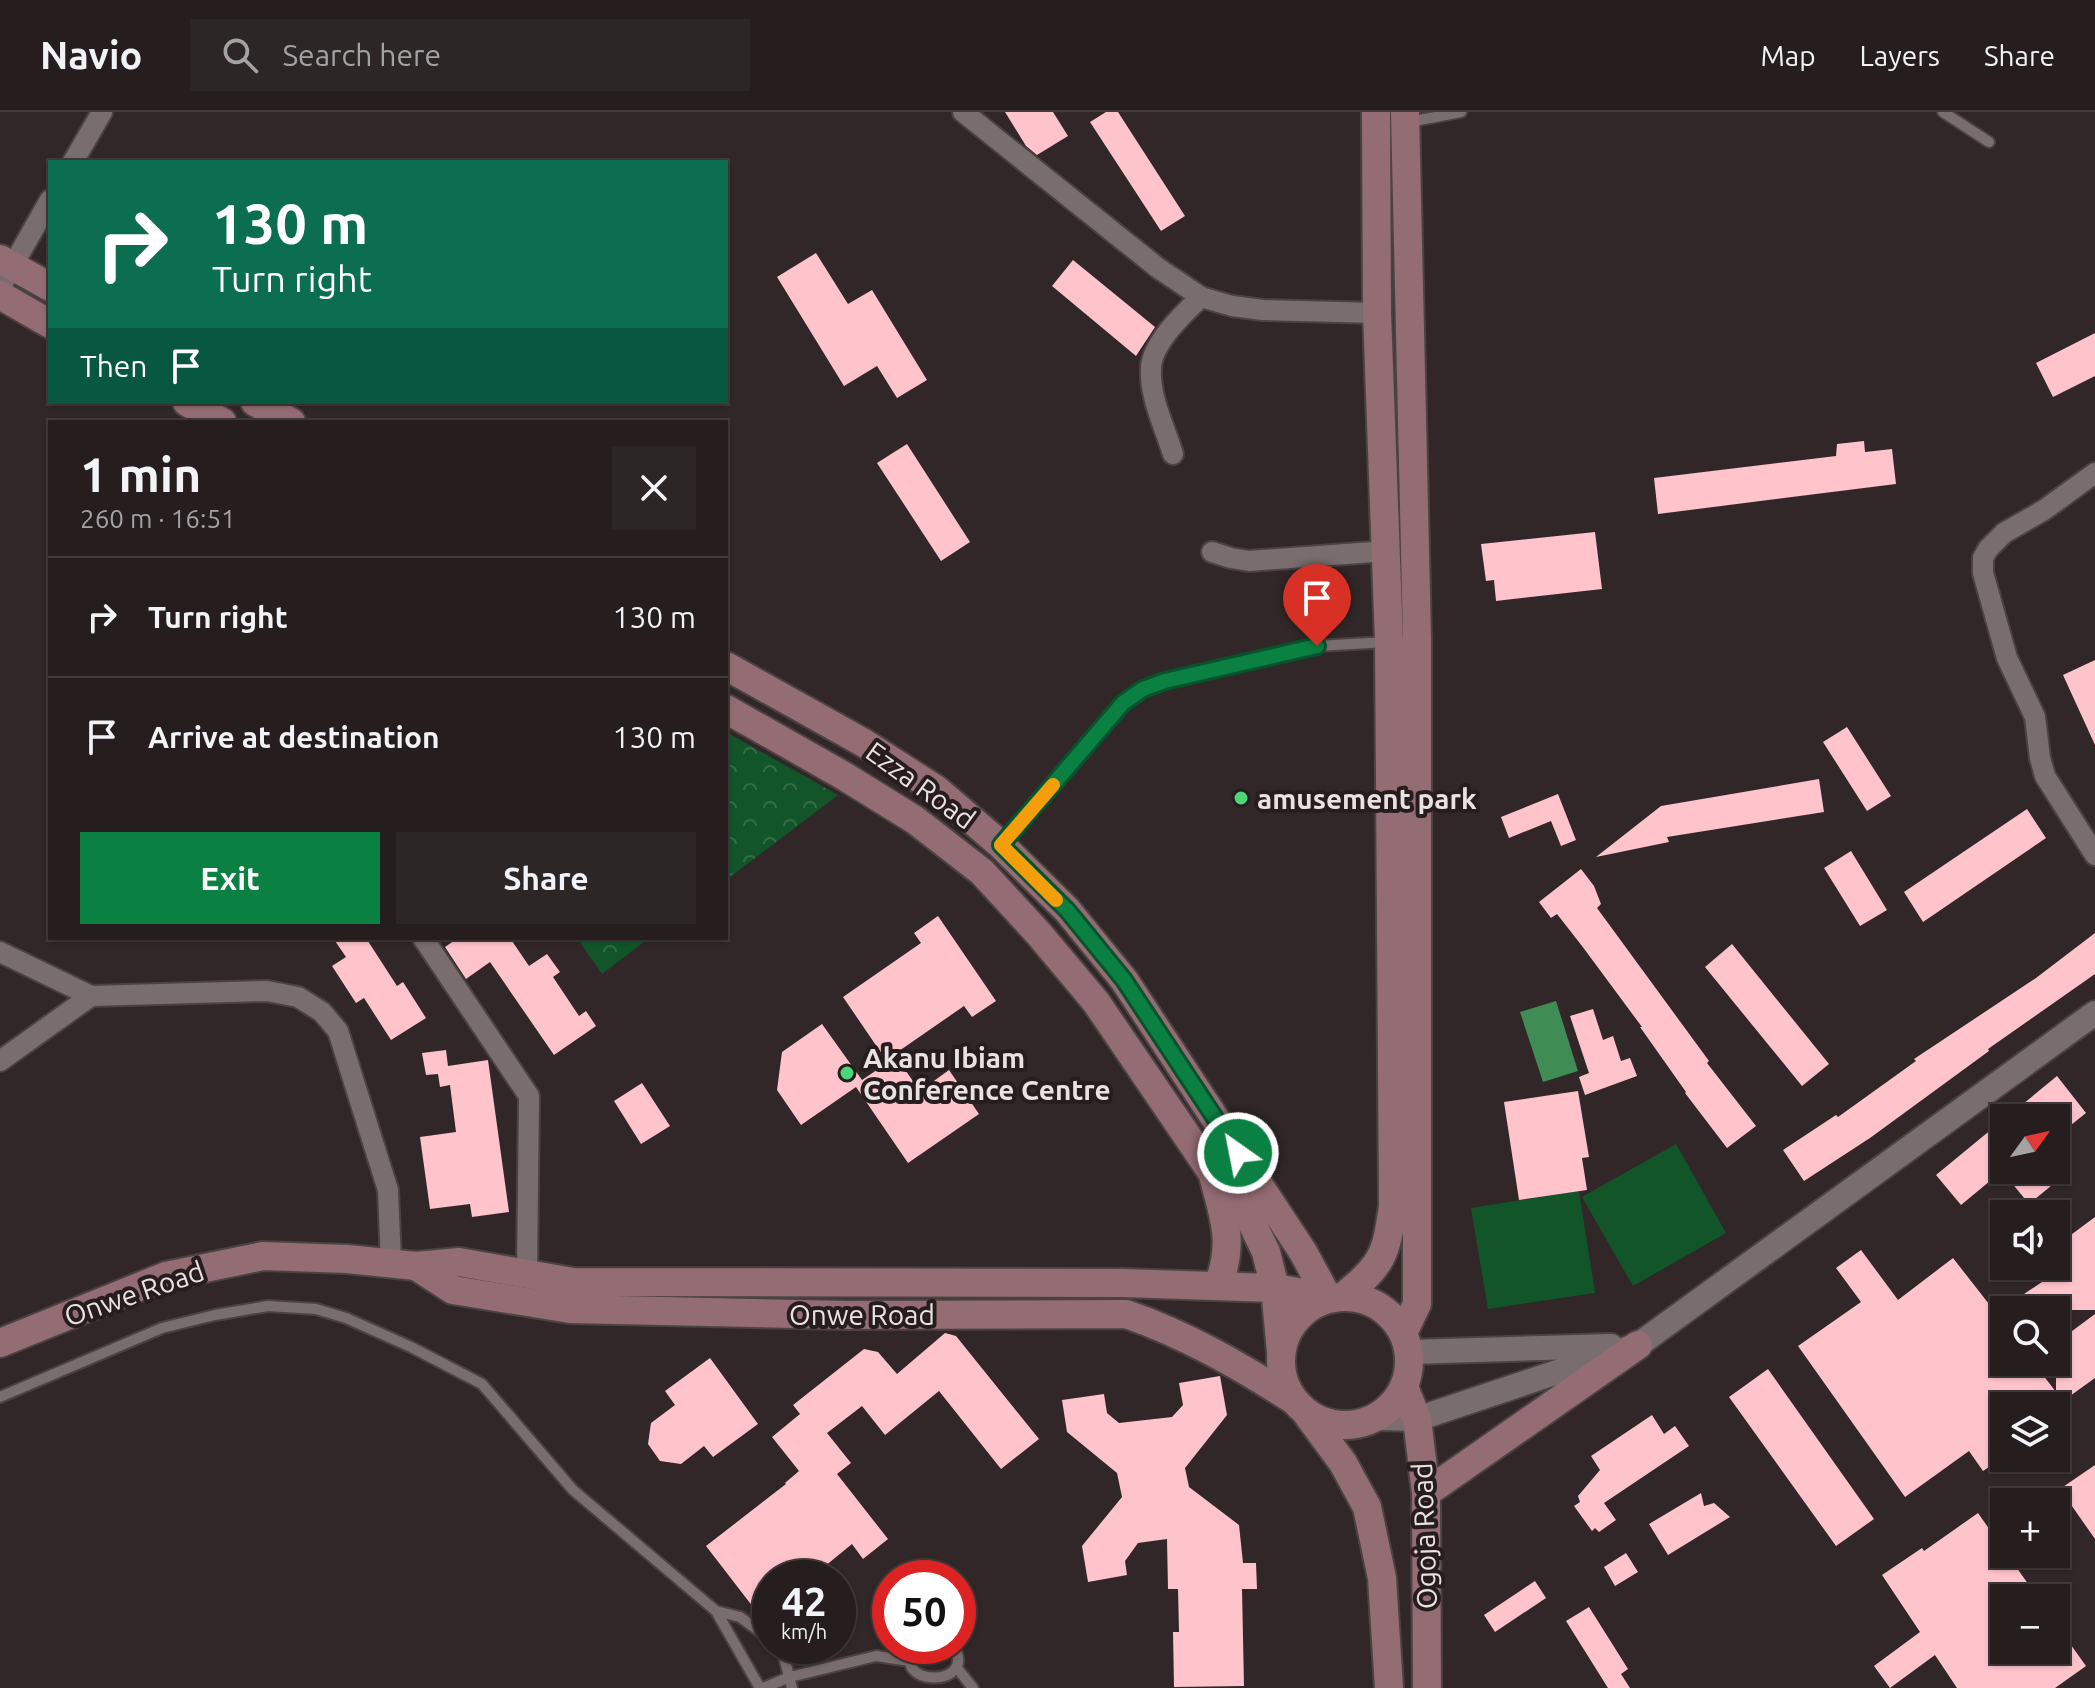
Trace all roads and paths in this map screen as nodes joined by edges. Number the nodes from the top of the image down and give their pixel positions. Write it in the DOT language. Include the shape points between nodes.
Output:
graph roads {
  1 [pos="102,112"];
  2 [pos="963,112"];
  3 [pos="1461,112"];
  4 [pos="1943,112"];
  5 [pos="1405,117"];
  6 [pos="1376,118"];
  7 [pos="1989,142"];
  8 [pos="74,160"];
  9 [pos="48,203"];
  10 [pos="4,271"];
  11 [pos="48,286"];
  12 [pos="0,295"];
  13 [pos="1201,297"];
  14 [pos="1377,313"];
  15 [pos="48,323"];
  16 [pos="190,404"];
  17 [pos="259,404"];
  18 [pos="218,420"];
  19 [pos="287,420"];
  20 [pos="1173,454"];
  21 [pos="2095,473"];
  22 [pos="1387,551"];
  23 [pos="1212,552"];
  24 [pos="1389,641"];
  25 [pos="728,667"];
  26 [pos="728,710"];
  27 [pos="864,743"];
  28 [pos="844,776"];
  29 [pos="1001,845"];
  30 [pos="2095,855"];
  31 [pos="424,940"];
  32 [pos="0,952"];
  33 [pos="91,996"];
  34 [pos="2095,1013"];
  35 [pos="0,1061"];
  36 [pos="1211,1171"];
  37 [pos="404,1264"];
  38 [pos="527,1274"];
  39 [pos="848,1283"];
  40 [pos="1218,1286"];
  41 [pos="1275,1288"];
  42 [pos="1330,1299"];
  43 [pos="847,1315"];
  44 [pos="1406,1342"];
  45 [pos="0,1343"];
  46 [pos="1638,1345"];
  47 [pos="1281,1352"];
  48 [pos="1404,1387"];
  49 [pos="0,1397"];
  50 [pos="1299,1406"];
  51 [pos="1376,1418"];
  52 [pos="1417,1419"];
  53 [pos="1426,1493"];
  54 [pos="716,1611"];
  55 [pos="752,1626"];
  56 [pos="872,1657"];
  57 [pos="911,1664"];
  58 [pos="957,1664"];
  59 [pos="957,1668"];
  60 [pos="791,1682"];
  61 [pos="937,1686"];
  62 [pos="762,1688"];
  63 [pos="973,1688"];
  64 [pos="1389,1688"];
  65 [pos="1427,1688"];
  1 -- 8 [label="street"];
  2 -- 13 [label="street"];
  3 -- 5 [label="lane"];
  4 -- 7 [label="lane"];
  5 -- 6 [label="lane"];
  5 -- 44 [label="main road" via="1417,638 1417,1304"];
  6 -- 14 [label="main road"];
  9 -- 10 [label="street"];
  10 -- 11 [label="main road"];
  12 -- 15 [label="main road"];
  13 -- 14 [label="street" via="1263,310"];
  13 -- 20 [label="street" via="1175,322 1151,367"];
  14 -- 22 [label="main road"];
  16 -- 18 [label="main road"];
  17 -- 19 [label="main road"];
  21 -- 30 [label="street" via="2004,533 1983,558 2007,658 2035,717 2045,776"];
  22 -- 23 [label="street" via="1249,561"];
  22 -- 24 [label="main road"];
  24 -- 29 [label="lane" via="1317,646 1143,689 1123,703"];
  24 -- 42 [label="main road" via="1393,1206 1388,1241 1373,1272"];
  25 -- 27 [label="main road, Ezza Road"];
  26 -- 28 [label="main road, Ezza Road"];
  27 -- 28 [label="main road"];
  27 -- 29 [label="main road, Ezza Road" via="937,790"];
  28 -- 36 [label="main road, Ezza Road" via="915,820 982,872 1096,1002"];
  29 -- 42 [label="main road, Ezza Road" via="1067,910 1124,980"];
  31 -- 38 [label="street" via="529,1096"];
  32 -- 33 [label="street"];
  33 -- 35 [label="street"];
  33 -- 37 [label="street" via="267,991 298,997 322,1012 338,1031 388,1190"];
  34 -- 46 [label="street"];
  36 -- 40 [label="main road" via="1228,1235"];
  36 -- 41 [label="main road, Ezza Road" via="1249,1217"];
  37 -- 38 [label="main road, Onwe Road" via="459,1262"];
  37 -- 43 [label="main road, Onwe Road" via="453,1290 570,1309"];
  37 -- 45 [label="main road, Onwe Road" via="263,1256 214,1264 166,1276"];
  38 -- 39 [label="main road, Onwe Road" via="573,1282"];
  39 -- 40 [label="main road, Onwe Road"];
  39 -- 43 [label="main road"];
  40 -- 41 [label="main road, Onwe Road"];
  41 -- 42 [label="main road, Onwe Road"];
  41 -- 47 [label="main road, Ezza Road"];
  42 -- 44 [label="main road" via="1362,1299 1379,1306"];
  42 -- 47 [label="main road" via="1299,1315"];
  43 -- 50 [label="main road, Onwe Road" via="1126,1314 1229,1359"];
  44 -- 46 [label="street"];
  44 -- 48 [label="main road" via="1409,1370"];
  46 -- 52 [label="street"];
  46 -- 53 [label="main road"];
  47 -- 50 [label="main road" via="1286,1388"];
  48 -- 51 [label="main road"];
  48 -- 52 [label="main road, Ogoja Road"];
  49 -- 54 [label="lane" via="162,1328 268,1306 316,1309 411,1347 482,1384 573,1490"];
  50 -- 51 [label="main road" via="1331,1424"];
  50 -- 64 [label="main road, Ogoja Road" via="1343,1463 1367,1507 1382,1578"];
  51 -- 52 [label="street"];
  52 -- 53 [label="main road, Ogoja Road"];
  53 -- 65 [label="main road, Ogoja Road"];
  54 -- 55 [label="lane"];
  54 -- 62 [label="lane"];
  56 -- 60 [label="lane"];
  57 -- 61 [label="lane" via="918,1678"];
  58 -- 59 [label="lane"];
  59 -- 61 [label="lane"];
  59 -- 63 [label="lane"];
  60 -- 62 [label="lane"];
}
